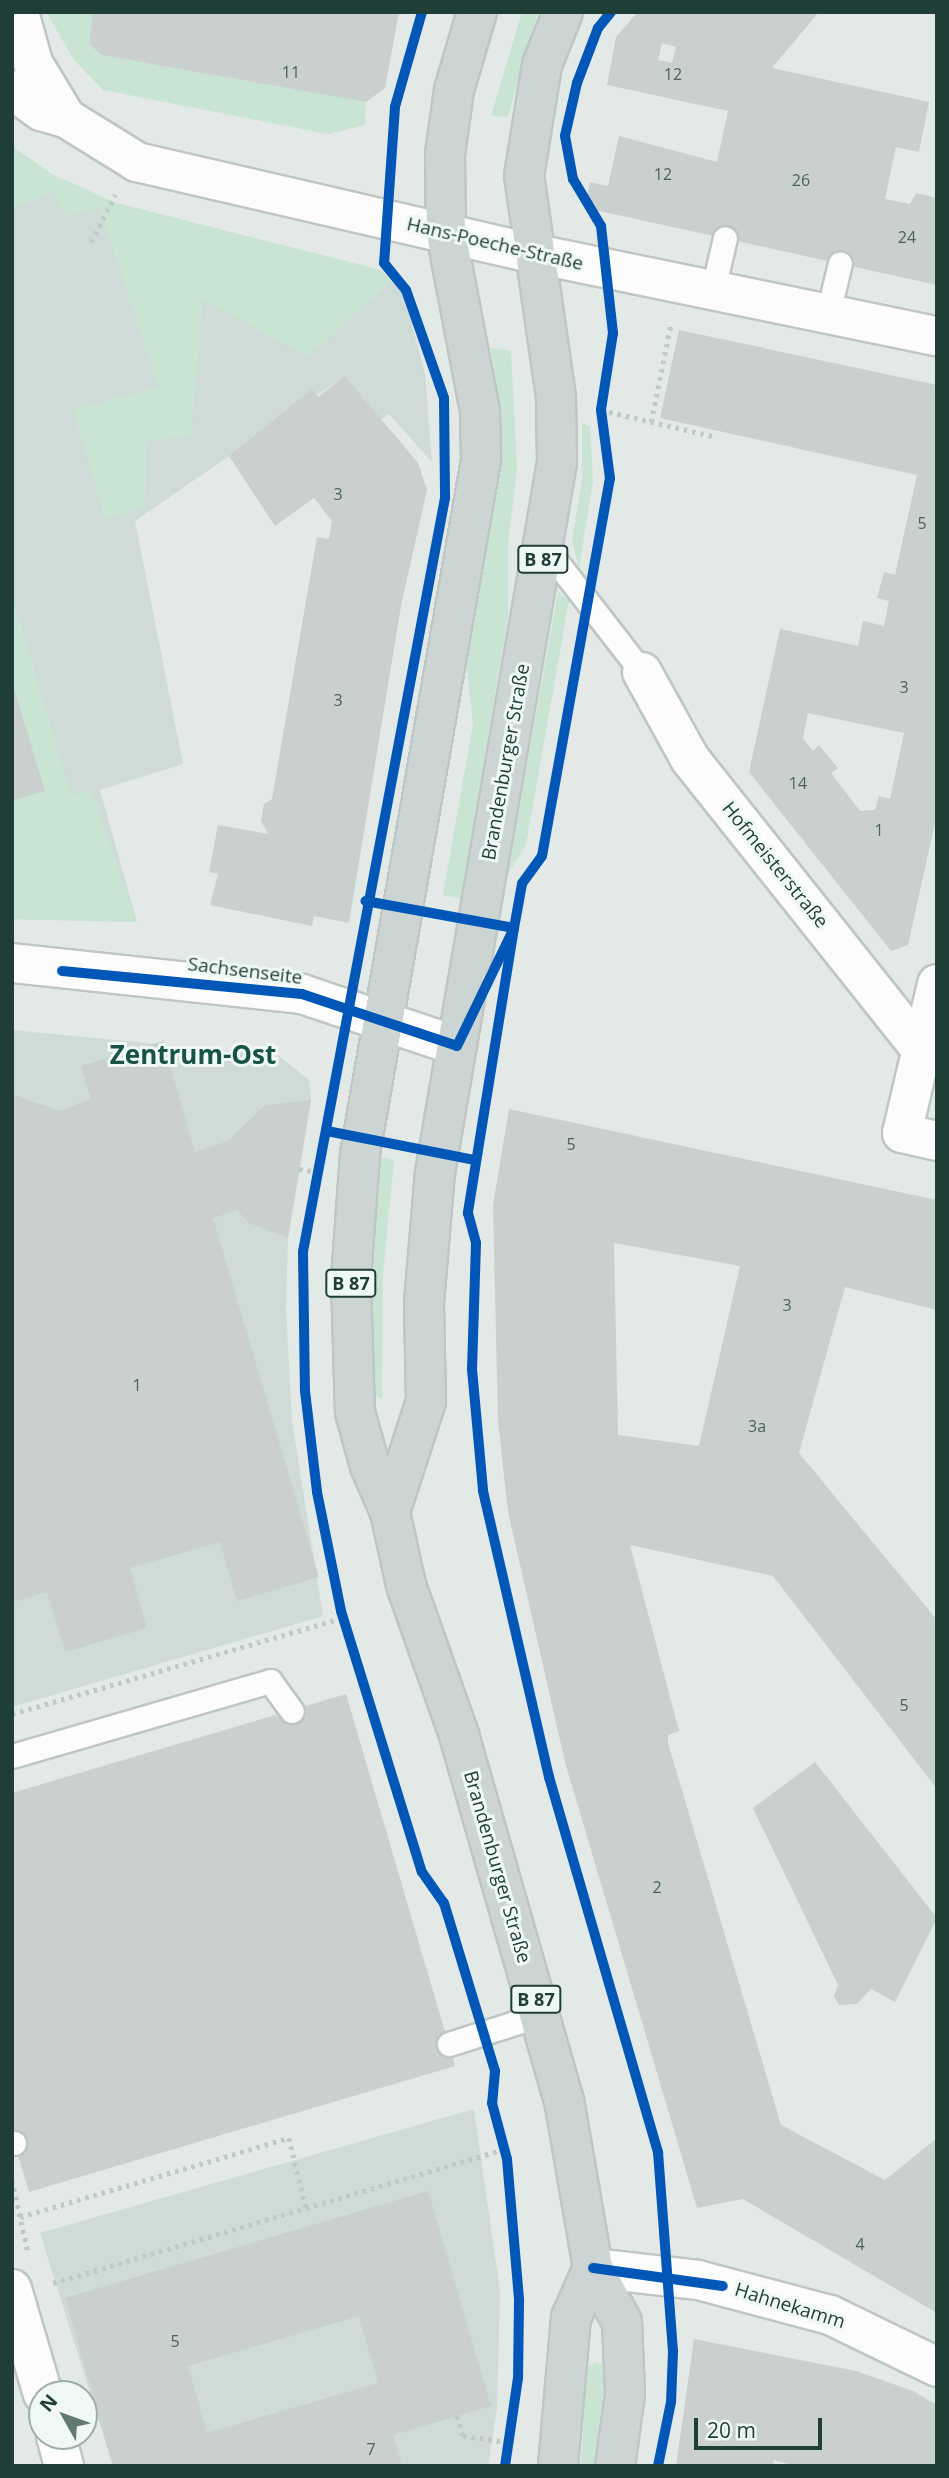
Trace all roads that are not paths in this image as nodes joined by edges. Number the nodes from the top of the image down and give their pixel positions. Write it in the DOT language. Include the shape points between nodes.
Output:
graph roads {
  1 [pos="19,12"];
  2 [pos="477,12"];
  3 [pos="563,12"];
  4 [pos="12,90"];
  5 [pos="66,118"];
  6 [pos="446,233"];
  7 [pos="725,238"];
  8 [pos="531,253"];
  9 [pos="840,263"];
  10 [pos="696,286"];
  11 [pos="828,313"];
  12 [pos="937,336"];
  13 [pos="545,547"];
  14 [pos="642,671"];
  15 [pos="12,963"];
  16 [pos="937,984"];
  17 [pos="382,1021"];
  18 [pos="457,1046"];
  19 [pos="921,1049"];
  20 [pos="919,1137"];
  21 [pos="390,1512"];
  22 [pos="292,1711"];
  23 [pos="12,1756"];
  24 [pos="540,2015"];
  25 [pos="449,2045"];
  26 [pos="593,2268"];
  27 [pos="30,2287"];
  28 [pos="937,2367"];
  29 [pos="41,2380"];
  30 [pos="558,2466"];
  31 [pos="615,2466"];
  1 -- 5 [label="street, Hans-Poeche-Straße" via="33,63"];
  2 -- 6 [label="main road, Brandenburger Straße / B 87" via="454,90 445,154"];
  3 -- 8 [label="main road, Brandenburger Straße / B 87" via="529,119 524,176"];
  4 -- 5 [label="street, Hans-Poeche-Straße" via="41,111"];
  5 -- 6 [label="street, Hans-Poeche-Straße" via="137,162"];
  6 -- 8 [label="street, Hans-Poeche-Straße"];
  6 -- 17 [label="main road, Brandenburger Straße / B 87" via="480,411 481,460"];
  7 -- 10 [label="lane"];
  8 -- 10 [label="street, Hans-Poeche-Straße"];
  8 -- 13 [label="main road, Brandenburger Straße / B 87" via="556,397 557,461"];
  9 -- 11 [label="lane"];
  10 -- 11 [label="street, Hans-Poeche-Straße"];
  11 -- 12 [label="street, Hans-Poeche-Straße"];
  13 -- 14 [label="lane"];
  13 -- 18 [label="main road, Brandenburger Straße / B 87"];
  14 -- 19 [label="street, Hofmeisterstraße" via="691,759"];
  15 -- 17 [label="street, Sachsenseite" via="302,994"];
  16 -- 19 [label="street"];
  17 -- 18 [label="street, Sachsenseite"];
  17 -- 21 [label="main road, Brandenburger Straße / B 87" via="360,1154 351,1318 355,1412"];
  18 -- 21 [label="main road, Brandenburger Straße / B 87" via="427,1242 426,1401"];
  19 -- 20 [label="street"];
  21 -- 24 [label="main road, Brandenburger Straße / B 87" via="406,1585 459,1735"];
  22 -- 23 [label="lane" via="270,1681"];
  24 -- 25 [label="lane"];
  24 -- 26 [label="main road, Brandenburger Straße / B 87" via="577,2152"];
  26 -- 28 [label="street, Hahnekamm" via="698,2280 830,2315"];
  26 -- 30 [label="main road" via="571,2318"];
  26 -- 31 [label="main road, Brandenburger Straße / B 87" via="622,2322 625,2395"];
  27 -- 29 [label="street"];
}
